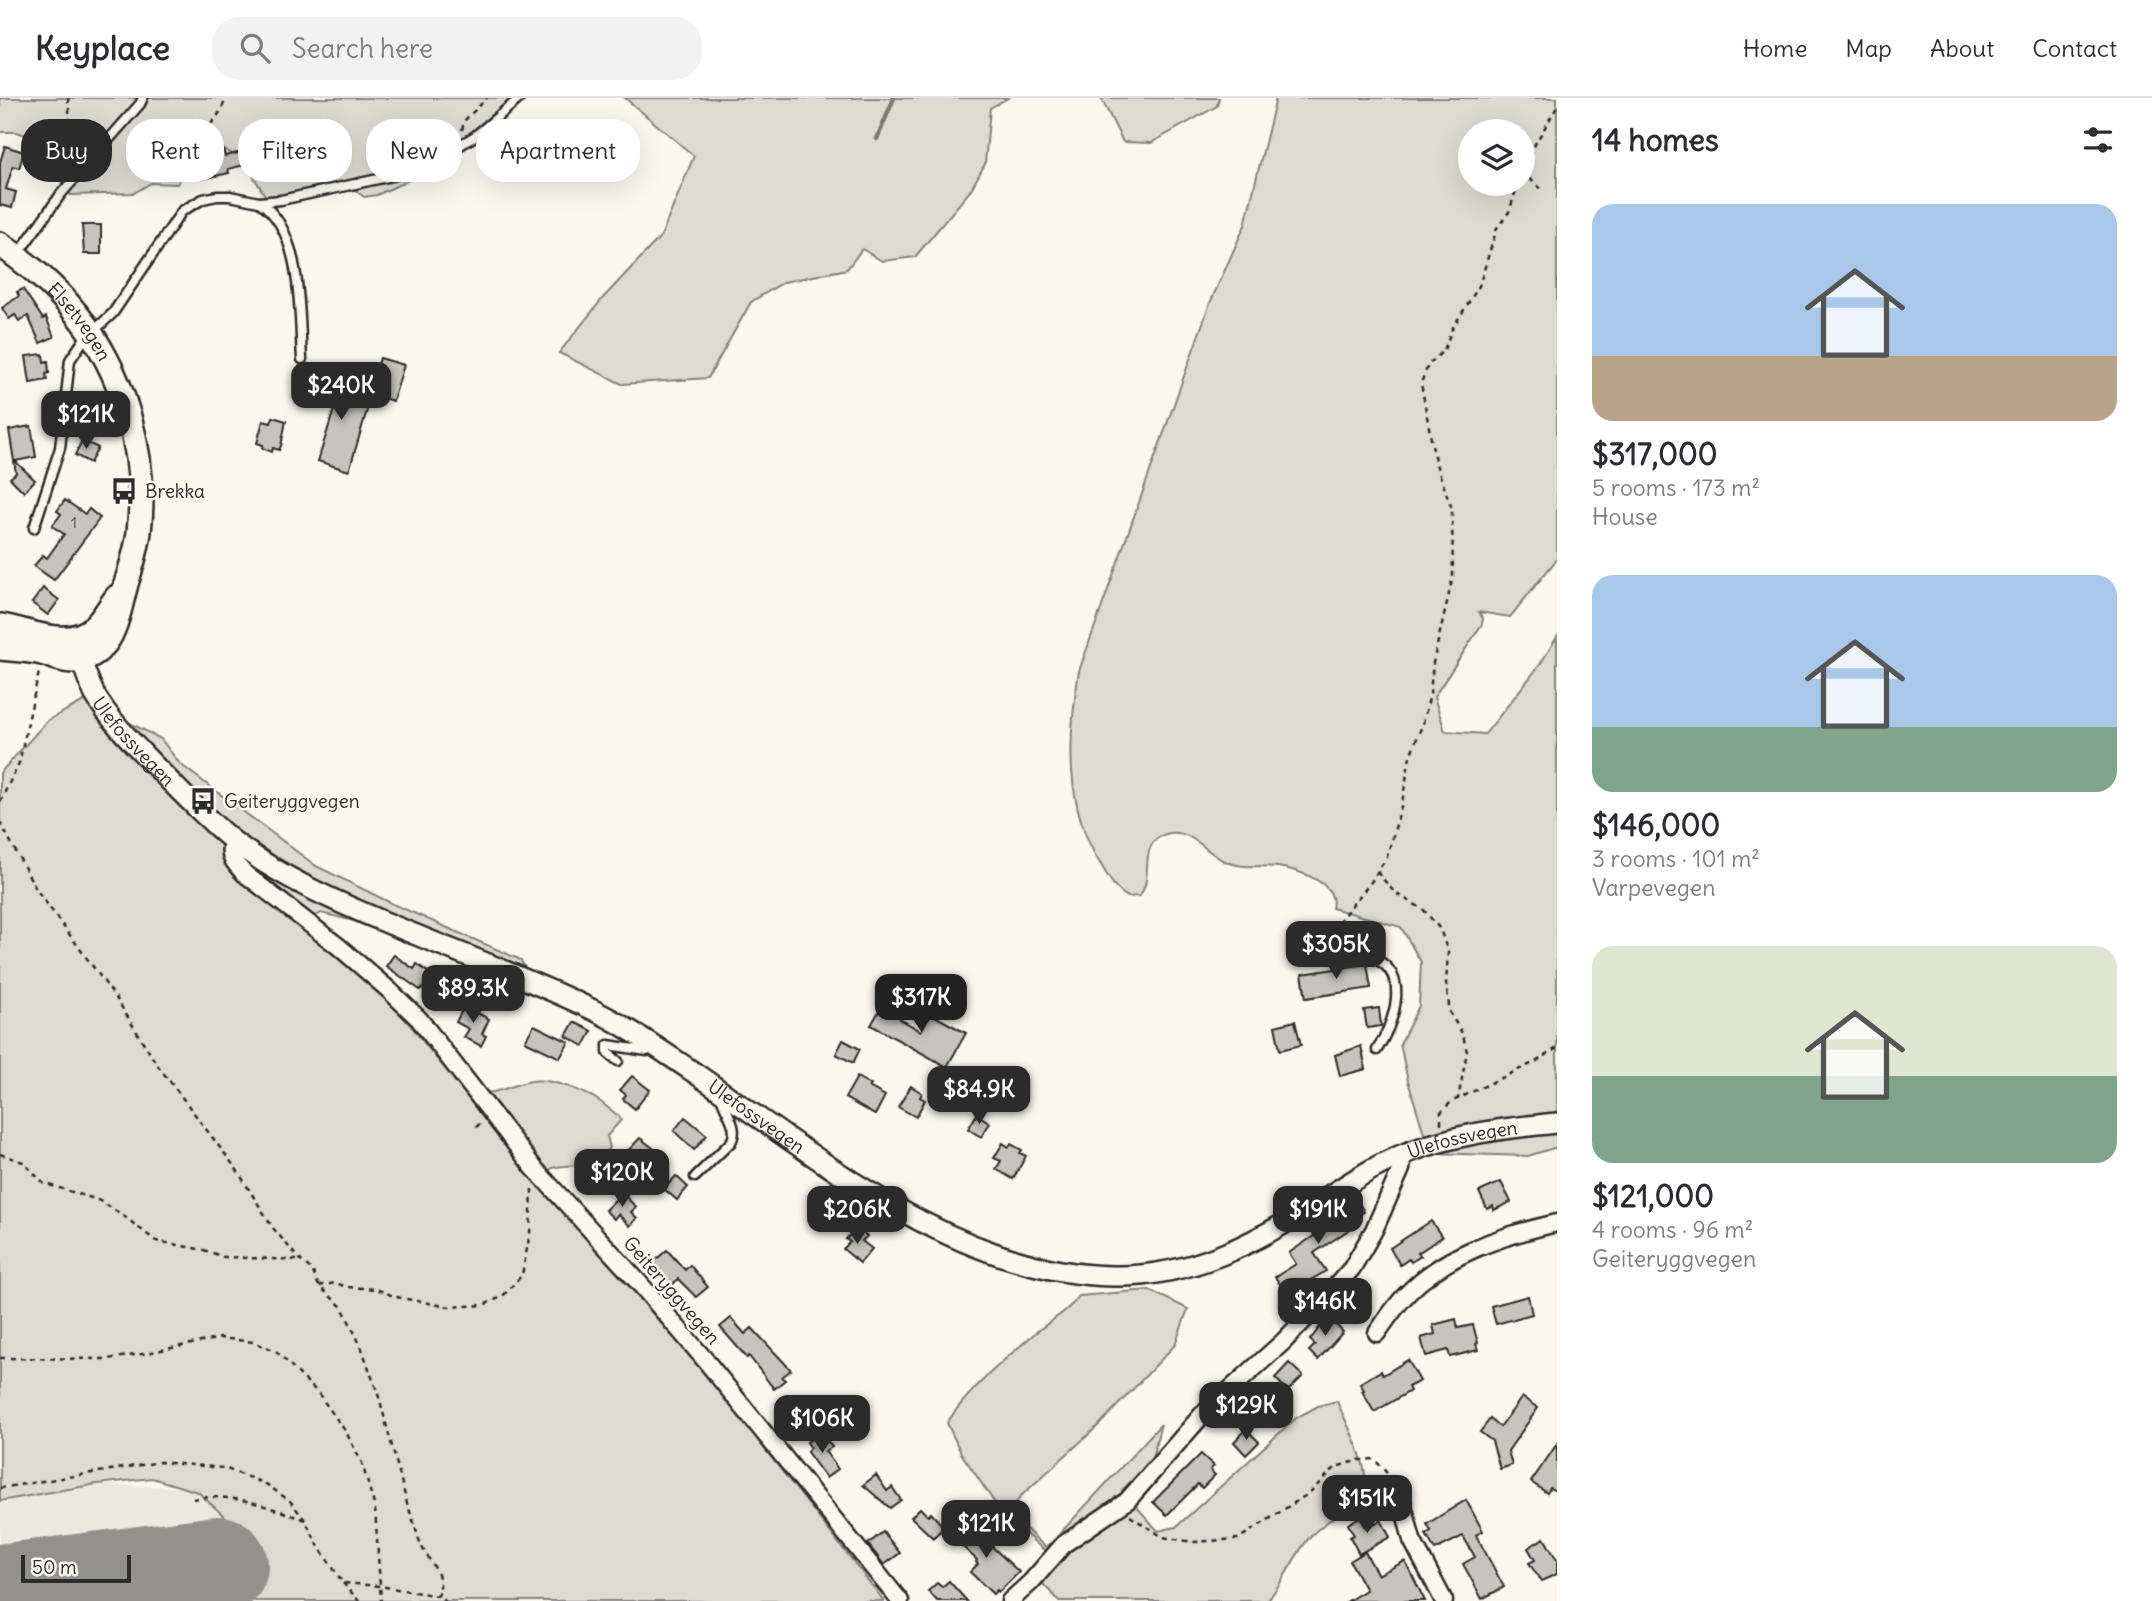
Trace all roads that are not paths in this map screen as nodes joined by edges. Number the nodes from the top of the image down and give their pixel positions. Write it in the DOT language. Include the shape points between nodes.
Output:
graph roads {
  1 [pos="143,98"];
  2 [pos="520,98"];
  3 [pos="259,202"];
  4 [pos="8,250"];
  5 [pos="92,334"];
  6 [pos="302,359"];
  7 [pos="34,528"];
  8 [pos="125,586"];
  9 [pos="0,626"];
  10 [pos="75,638"];
  11 [pos="0,648"];
  12 [pos="81,660"];
  13 [pos="233,841"];
  14 [pos="1370,957"];
  15 [pos="654,1046"];
  16 [pos="1377,1050"];
  17 [pos="618,1061"];
  18 [pos="720,1090"];
  19 [pos="1557,1123"];
  20 [pos="1403,1154"];
  21 [pos="695,1177"];
  22 [pos="1557,1223"];
  23 [pos="1377,1333"];
  24 [pos="1403,1505"];
  25 [pos="900,1601"];
  26 [pos="1010,1601"];
  27 [pos="1444,1601"];
  1 -- 4 [label="lane" via="34,230"];
  2 -- 3 [label="lane" via="463,144 406,173"];
  3 -- 5 [label="lane" via="217,196 183,211 113,313"];
  3 -- 6 [label="lane" via="278,221 294,264"];
  4 -- 5 [label="main road, Elsetvegen" via="64,299"];
  5 -- 7 [label="lane" via="70,360 60,448"];
  5 -- 8 [label="main road, Elsetvegen" via="121,394 138,464 139,532"];
  8 -- 10 [label="main road, Elsetvegen" via="96,625"];
  8 -- 12 [label="main road, Elsetvegen" via="109,637"];
  9 -- 10 [label="main road"];
  10 -- 12 [label="street, Ulefossvegen"];
  11 -- 12 [label="main road" via="40,652 61,661"];
  12 -- 13 [label="street, Ulefossvegen" via="95,694 118,726"];
  13 -- 15 [label="street, Ulefossvegen" via="309,888 588,1007"];
  13 -- 25 [label="street, Geiteryggvegen" via="231,856 245,874 338,946 419,1019 534,1168 706,1361"];
  14 -- 16 [label="lane" via="1391,971 1396,996 1389,1031"];
  15 -- 17 [label="lane" via="647,1051 608,1045 608,1052"];
  15 -- 18 [label="street, Ulefossvegen"];
  18 -- 20 [label="street, Ulefossvegen" via="870,1192 923,1222 979,1248 1091,1275 1155,1274 1232,1252"];
  18 -- 21 [label="lane" via="734,1135"];
  19 -- 20 [label="street, Ulefossvegen" via="1473,1133"];
  20 -- 26 [label="street" via="1374,1230 1352,1268 1283,1342 1202,1415 1141,1487 1118,1509 1065,1544"];
  22 -- 23 [label="street" via="1454,1258 1397,1305"];
  24 -- 27 [label="street" via="1412,1540"];
}
